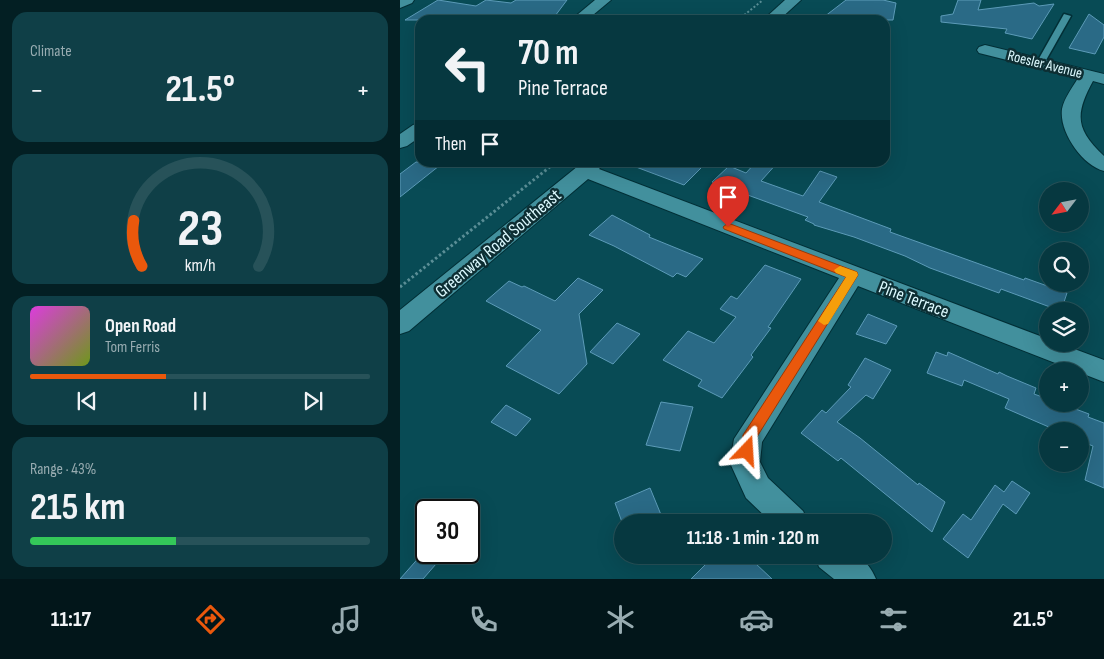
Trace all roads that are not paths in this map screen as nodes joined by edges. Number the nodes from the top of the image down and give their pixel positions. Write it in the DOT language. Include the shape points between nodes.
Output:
graph roads {
  1 [pos="407,0"];
  2 [pos="604,0"];
  3 [pos="794,0"];
  4 [pos="400,4"];
  5 [pos="584,15"];
  6 [pos="776,15"];
  7 [pos="1067,16"];
  8 [pos="985,50"];
  9 [pos="1041,62"];
  10 [pos="1096,77"];
  11 [pos="415,132"];
  12 [pos="400,142"];
  13 [pos="1104,165"];
  14 [pos="590,167"];
  15 [pos="853,275"];
  16 [pos="400,324"];
  17 [pos="1104,371"];
  18 [pos="784,514"];
  19 [pos="842,564"];
  20 [pos="859,579"];
  1 -- 4 [label="street"];
  2 -- 5 [label="street"];
  3 -- 6 [label="street"];
  7 -- 9 [label="lane"];
  8 -- 9 [label="street, Roesler Avenue"];
  9 -- 10 [label="street, Roesler Avenue"];
  10 -- 13 [label="street" via="1071,109 1075,135"];
  11 -- 12 [label="street"];
  14 -- 15 [label="street, Pine Terrace"];
  14 -- 16 [label="street, Greenway Road Southeast"];
  15 -- 17 [label="street, Pine Terrace"];
  15 -- 18 [label="street" via="748,439 745,463 757,488"];
  19 -- 20 [label="street"];
}
